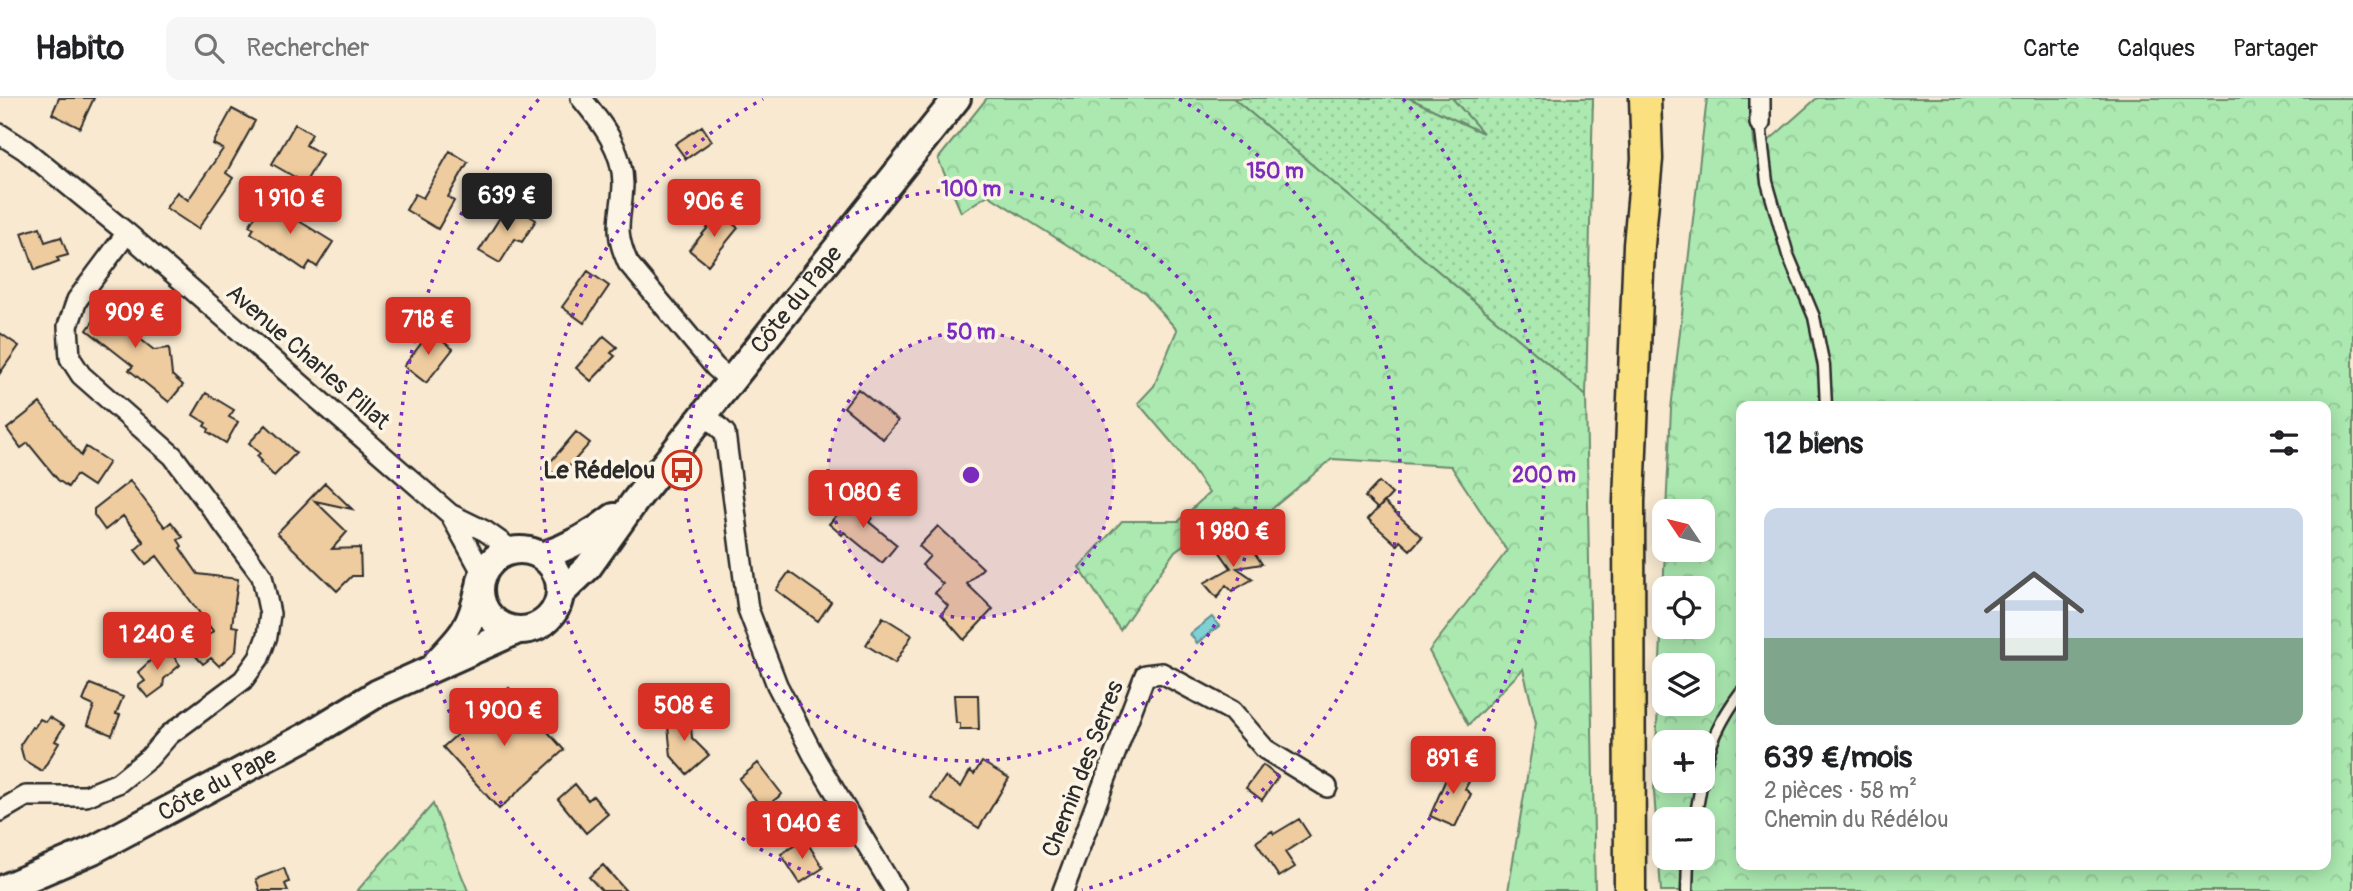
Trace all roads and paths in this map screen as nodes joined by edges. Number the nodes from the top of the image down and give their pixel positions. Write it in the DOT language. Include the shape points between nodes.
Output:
graph roads {
  1 [pos="581,98"];
  2 [pos="957,98"];
  3 [pos="1630,98"];
  4 [pos="1645,98"];
  5 [pos="1760,98"];
  6 [pos="1760,123"];
  7 [pos="0,134"];
  8 [pos="127,233"];
  9 [pos="731,381"];
  10 [pos="1826,401"];
  11 [pos="705,414"];
  12 [pos="635,500"];
  13 [pos="1629,502"];
  14 [pos="450,514"];
  15 [pos="512,550"];
  16 [pos="542,556"];
  17 [pos="481,581"];
  18 [pos="560,594"];
  19 [pos="516,631"];
  20 [pos="431,669"];
  21 [pos="1736,699"];
  22 [pos="1715,738"];
  23 [pos="1327,787"];
  24 [pos="0,811"];
  25 [pos="1687,870"];
  26 [pos="0,890"];
  27 [pos="895,891"];
  28 [pos="1063,891"];
  29 [pos="1630,891"];
  30 [pos="1686,891"];
  1 -- 9 [label="street" via="599,119 620,158 623,183 618,228 628,263"];
  2 -- 9 [label="main road, Côte du Pape"];
  3 -- 13 [label="main road" via="1633,167 1622,286 1621,373"];
  4 -- 13 [label="main road" via="1647,159"];
  5 -- 6 [label="street"];
  6 -- 10 [label="lane" via="1767,182 1788,255 1814,317 1825,366"];
  7 -- 8 [label="street, Avenue Charles Pillat" via="25,149"];
  8 -- 14 [label="street, Avenue Charles Pillat"];
  8 -- 24 [label="street" via="77,300 68,326 70,358 81,375 173,456 261,576 270,614 267,636 259,658 243,680 169,735 118,783 86,796 26,796"];
  9 -- 11 [label="main road, Côte du Pape"];
  11 -- 12 [label="main road, Côte du Pape"];
  11 -- 27 [label="street" via="725,433 748,609 773,674 816,760"];
  12 -- 16 [label="main road, Côte du Pape" via="596,532"];
  12 -- 18 [label="main road, Côte du Pape" via="588,567"];
  13 -- 29 [label="main road"];
  14 -- 15 [label="street, Avenue Charles Pillat"];
  14 -- 17 [label="street, Avenue Charles Pillat"];
  15 -- 16 [label="main road"];
  15 -- 17 [label="main road" via="489,563"];
  16 -- 18 [label="main road" via="557,573"];
  17 -- 19 [label="main road" via="481,601 492,620"];
  17 -- 20 [label="main road, Côte du Pape" via="466,632"];
  18 -- 19 [label="main road" via="550,617 529,630"];
  19 -- 20 [label="main road, Côte du Pape"];
  20 -- 26 [label="main road, Côte du Pape" via="93,850"];
  21 -- 22 [label="lane"];
  23 -- 28 [label="street, Chemin des Serres" via="1265,749 1232,711 1162,673 1145,675"];
  25 -- 30 [label="lane"];
}
